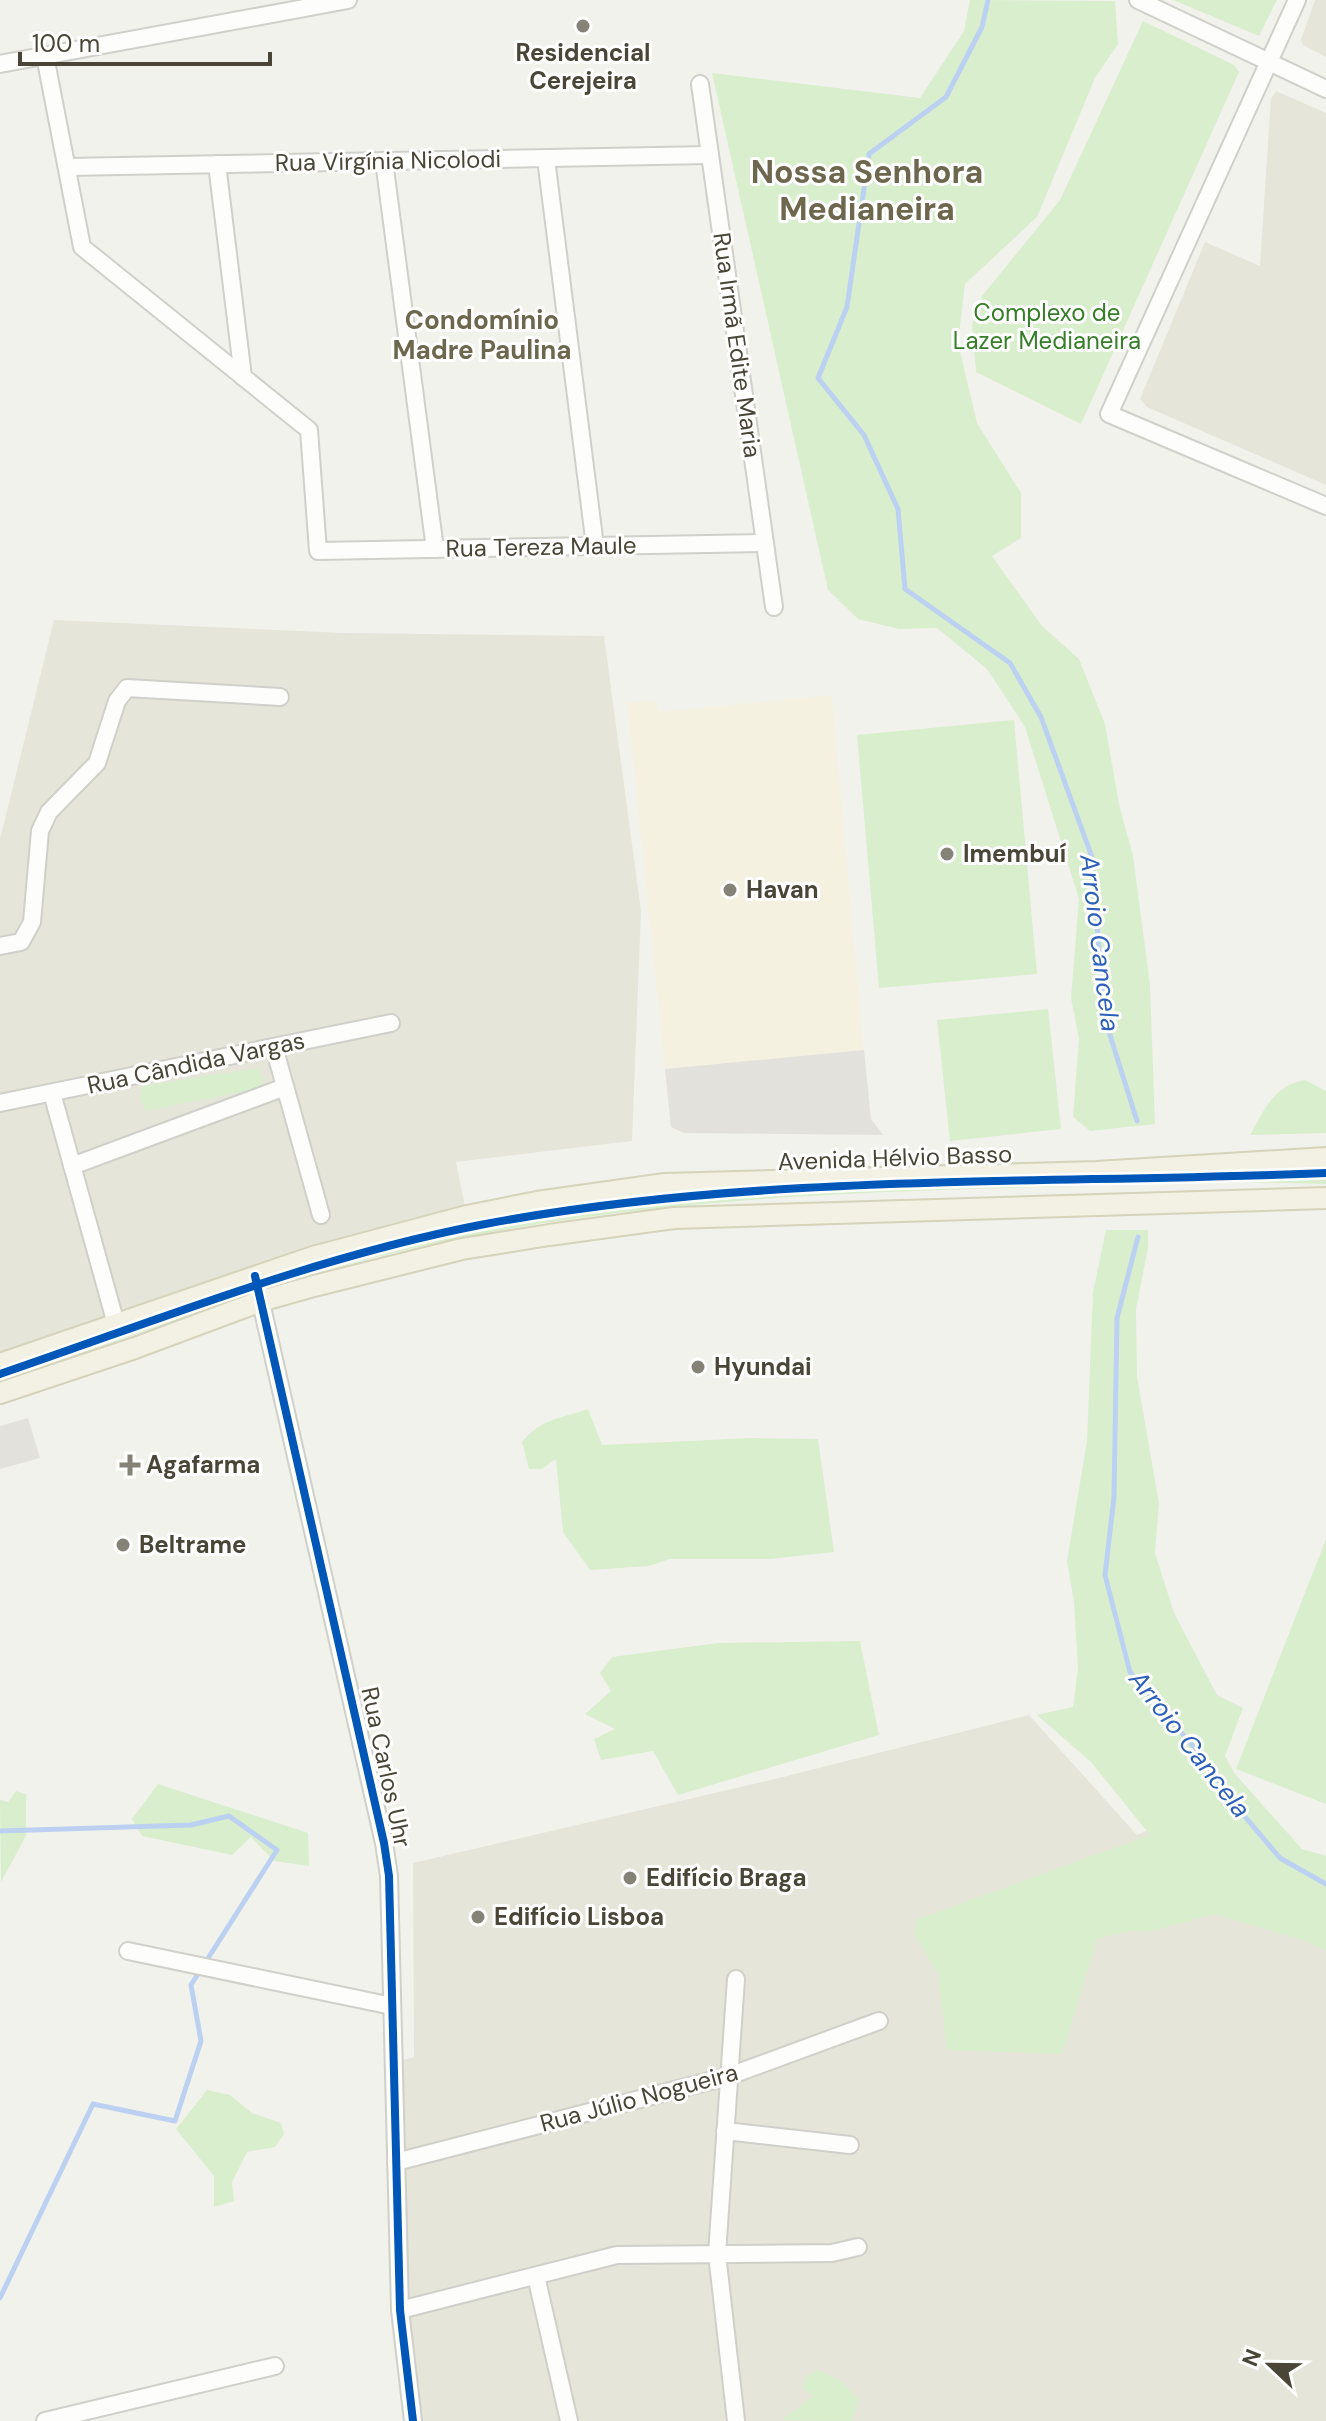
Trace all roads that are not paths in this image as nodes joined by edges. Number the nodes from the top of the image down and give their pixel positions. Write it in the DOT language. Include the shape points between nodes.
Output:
graph roads {
  1 [pos="348,0"];
  2 [pos="1138,0"];
  3 [pos="1297,0"];
  4 [pos="45,56"];
  5 [pos="1269,62"];
  6 [pos="0,64"];
  7 [pos="700,84"];
  8 [pos="1326,89"];
  9 [pos="710,155"];
  10 [pos="546,159"];
  11 [pos="384,161"];
  12 [pos="217,164"];
  13 [pos="67,167"];
  14 [pos="243,377"];
  15 [pos="1326,506"];
  16 [pos="765,543"];
  17 [pos="595,546"];
  18 [pos="435,549"];
  19 [pos="774,607"];
  20 [pos="280,697"];
  21 [pos="0,946"];
  22 [pos="391,1023"];
  23 [pos="274,1047"];
  24 [pos="285,1087"];
  25 [pos="52,1093"];
  26 [pos="0,1103"];
  27 [pos="1326,1158"];
  28 [pos="72,1166"];
  29 [pos="1326,1198"];
  30 [pos="321,1215"];
  31 [pos="255,1276"];
  32 [pos="261,1301"];
  33 [pos="116,1324"];
  34 [pos="0,1364"];
  35 [pos="0,1393"];
  36 [pos="128,1951"];
  37 [pos="736,1979"];
  38 [pos="392,2006"];
  39 [pos="879,2021"];
  40 [pos="729,2076"];
  41 [pos="725,2131"];
  42 [pos="850,2145"];
  43 [pos="396,2162"];
  44 [pos="858,2247"];
  45 [pos="717,2254"];
  46 [pos="536,2276"];
  47 [pos="400,2310"];
  48 [pos="275,2366"];
  49 [pos="45,2421"];
  50 [pos="413,2421"];
  51 [pos="569,2421"];
  52 [pos="736,2421"];
  1 -- 4 [label="street"];
  2 -- 5 [label="street"];
  3 -- 5 [label="street"];
  4 -- 6 [label="street"];
  4 -- 13 [label="street"];
  5 -- 8 [label="street"];
  5 -- 15 [label="street" via="1109,414"];
  7 -- 9 [label="street, Rua Irmã Edite Maria"];
  9 -- 10 [label="street, Rua Virgínia Nicolodi"];
  9 -- 16 [label="street, Rua Irmã Edite Maria"];
  10 -- 11 [label="street, Rua Virgínia Nicolodi"];
  10 -- 17 [label="street"];
  11 -- 12 [label="street, Rua Virgínia Nicolodi"];
  11 -- 18 [label="street"];
  12 -- 13 [label="street, Rua Virgínia Nicolodi"];
  12 -- 14 [label="street"];
  13 -- 14 [label="street" via="82,247"];
  14 -- 18 [label="street, Rua Tereza Maule" via="309,430 318,551"];
  16 -- 17 [label="street, Rua Tereza Maule"];
  16 -- 19 [label="street, Rua Irmã Edite Maria"];
  17 -- 18 [label="street, Rua Tereza Maule"];
  20 -- 21 [label="street" via="127,688 117,701 97,763 49,812 40,831 32,922 21,942"];
  22 -- 23 [label="street, Rua Cândida Vargas"];
  23 -- 24 [label="street"];
  23 -- 25 [label="street, Rua Cândida Vargas"];
  24 -- 28 [label="street"];
  24 -- 30 [label="street"];
  25 -- 26 [label="street, Rua Cândida Vargas"];
  25 -- 28 [label="street"];
  27 -- 31 [label="main road, Avenida Hélvio Basso" via="1096,1172 665,1184 467,1216"];
  28 -- 33 [label="street"];
  29 -- 32 [label="main road" via="674,1218 462,1249"];
  31 -- 32 [label="street, Rua Carlos Uhr"];
  31 -- 33 [label="main road, Avenida Hélvio Basso"];
  32 -- 35 [label="main road"];
  32 -- 38 [label="street, Rua Carlos Uhr" via="384,1843"];
  33 -- 34 [label="main road, Avenida Hélvio Basso"];
  36 -- 38 [label="street"];
  37 -- 40 [label="street"];
  38 -- 43 [label="street, Rua Carlos Uhr"];
  39 -- 40 [label="street, Rua Júlio Nogueira"];
  40 -- 41 [label="street"];
  40 -- 43 [label="street, Rua Júlio Nogueira"];
  41 -- 42 [label="street"];
  41 -- 45 [label="street"];
  43 -- 47 [label="street, Rua Carlos Uhr"];
  44 -- 45 [label="street" via="832,2253"];
  45 -- 46 [label="street" via="617,2255"];
  45 -- 52 [label="street"];
  46 -- 47 [label="street"];
  46 -- 51 [label="street"];
  47 -- 50 [label="street, Rua Carlos Uhr"];
  48 -- 49 [label="street"];
}
